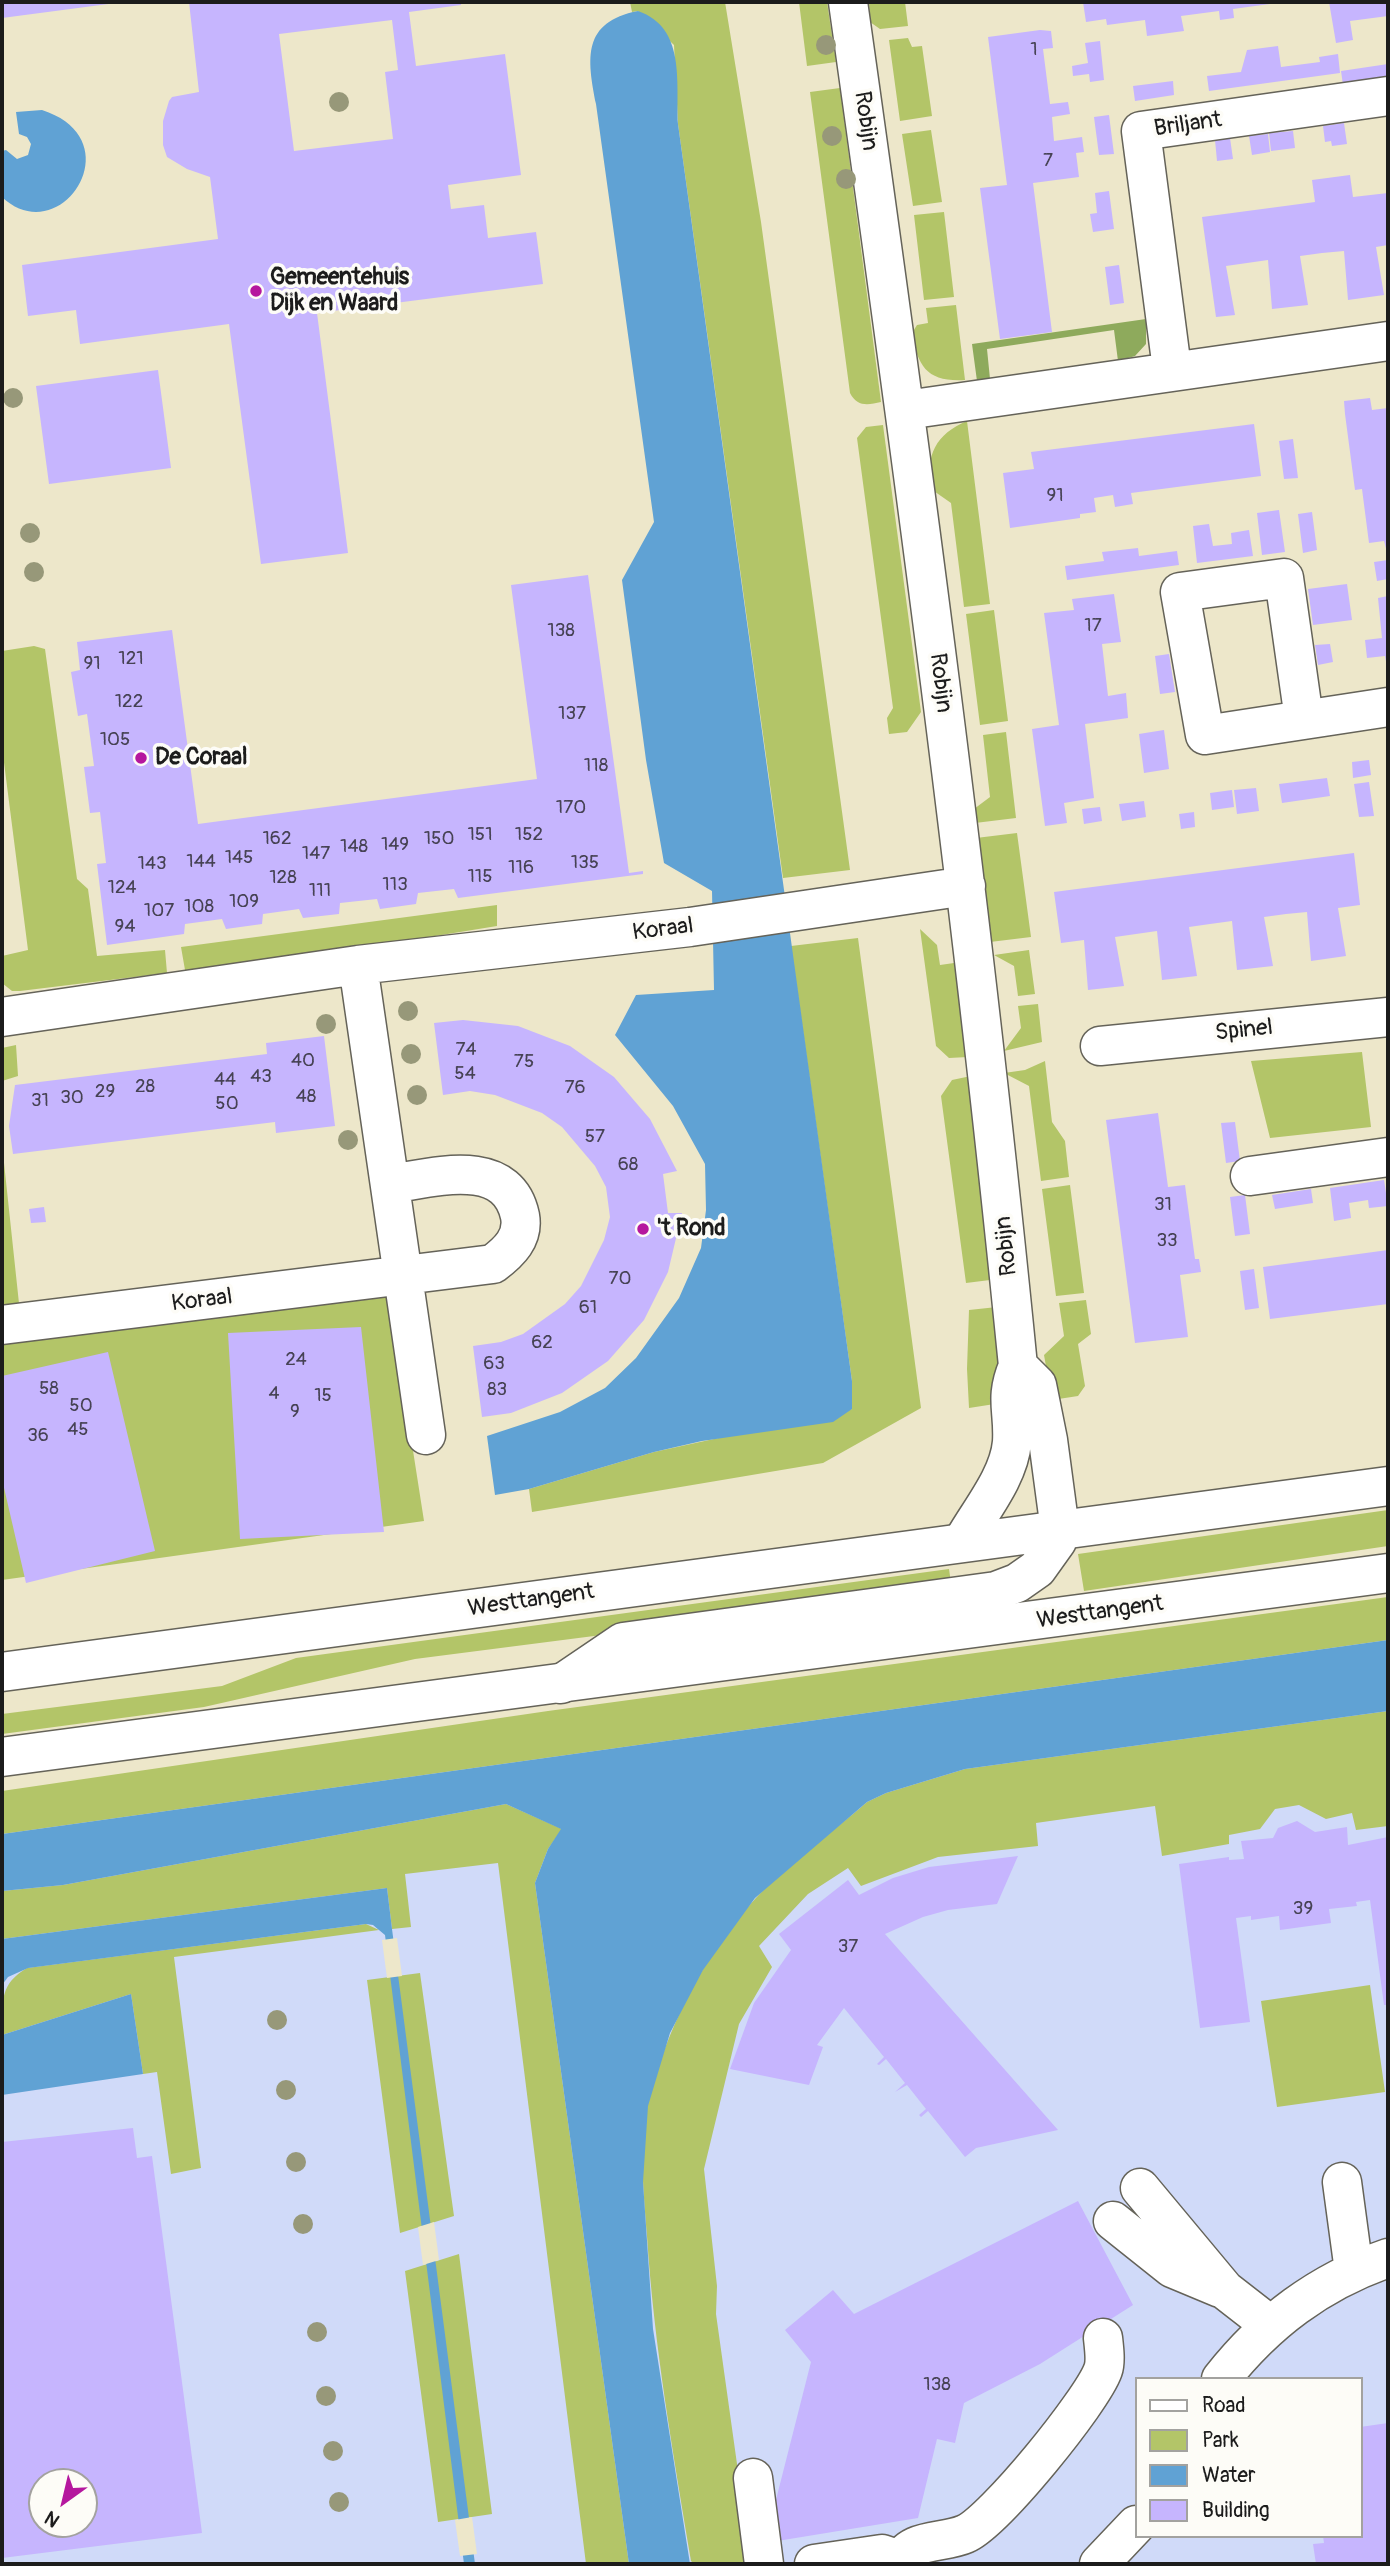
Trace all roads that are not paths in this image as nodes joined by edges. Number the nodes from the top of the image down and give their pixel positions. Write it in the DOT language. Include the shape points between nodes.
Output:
graph roads {
  1 [pos="848,2"];
  2 [pos="1388,96"];
  3 [pos="1388,341"];
  4 [pos="1172,369"];
  5 [pos="906,410"];
  6 [pos="1388,707"];
  7 [pos="1304,719"];
  8 [pos="965,886"];
  9 [pos="358,965"];
  10 [pos="2,1017"];
  11 [pos="1388,1017"];
  12 [pos="1100,1046"];
  13 [pos="1388,1157"];
  14 [pos="1251,1176"];
  15 [pos="390,1184"];
  16 [pos="403,1278"];
  17 [pos="2,1325"];
  18 [pos="1018,1366"];
  19 [pos="426,1435"];
  20 [pos="1388,1486"];
  21 [pos="1060,1531"];
  22 [pos="962,1541"];
  23 [pos="1388,1573"];
  24 [pos="2,1672"];
  25 [pos="561,1684"];
  26 [pos="2,1758"];
  27 [pos="1342,2182"];
  28 [pos="1140,2188"];
  29 [pos="1114,2221"];
  30 [pos="1371,2264"];
  31 [pos="1225,2290"];
  32 [pos="1270,2325"];
  33 [pos="1103,2338"];
  34 [pos="1223,2377"];
  35 [pos="753,2478"];
  36 [pos="1134,2528"];
  37 [pos="1109,2561"];
  38 [pos="764,2564"];
  39 [pos="814,2564"];
  40 [pos="899,2564"];
  1 -- 5 [label="street, Robijn"];
  2 -- 4 [label="street, Briljant" via="1141,131"];
  3 -- 4 [label="street"];
  4 -- 5 [label="street"];
  5 -- 8 [label="street, Robijn"];
  6 -- 7 [label="street"];
  7 -- 7 [label="street" via="1284,578 1180,592 1205,736"];
  8 -- 9 [label="street, Koraal" via="690,927"];
  8 -- 18 [label="street, Robijn" via="989,1066"];
  9 -- 10 [label="street, Koraal"];
  9 -- 15 [label="street"];
  11 -- 12 [label="street, Spinel"];
  13 -- 14 [label="street"];
  15 -- 16 [label="street"];
  15 -- 16 [label="street, Koraal" via="469,1174 495,1180 515,1200 521,1219 512,1250 493,1264"];
  16 -- 17 [label="street, Koraal"];
  16 -- 19 [label="street"];
  18 -- 21 [label="street" via="1037,1385"];
  18 -- 22 [label="street, Robijn" via="1009,1387 1012,1442 1007,1459"];
  20 -- 21 [label="street, Westtangent"];
  21 -- 22 [label="street, Westtangent"];
  21 -- 25 [label="street, Westtangent" via="1037,1569 996,1591 623,1642"];
  22 -- 24 [label="street, Westtangent"];
  23 -- 25 [label="street, Westtangent"];
  25 -- 26 [label="street, Westtangent"];
  27 -- 30 [label="street"];
  28 -- 31 [label="street"];
  29 -- 31 [label="street" via="1172,2267"];
  30 -- 32 [label="street" via="1313,2291"];
  31 -- 32 [label="street"];
  32 -- 34 [label="street"];
  33 -- 40 [label="street" via="1104,2369 1060,2434 988,2518 965,2534 914,2547"];
  35 -- 38 [label="street"];
  36 -- 37 [label="street"];
  39 -- 40 [label="street" via="876,2554"];
}
